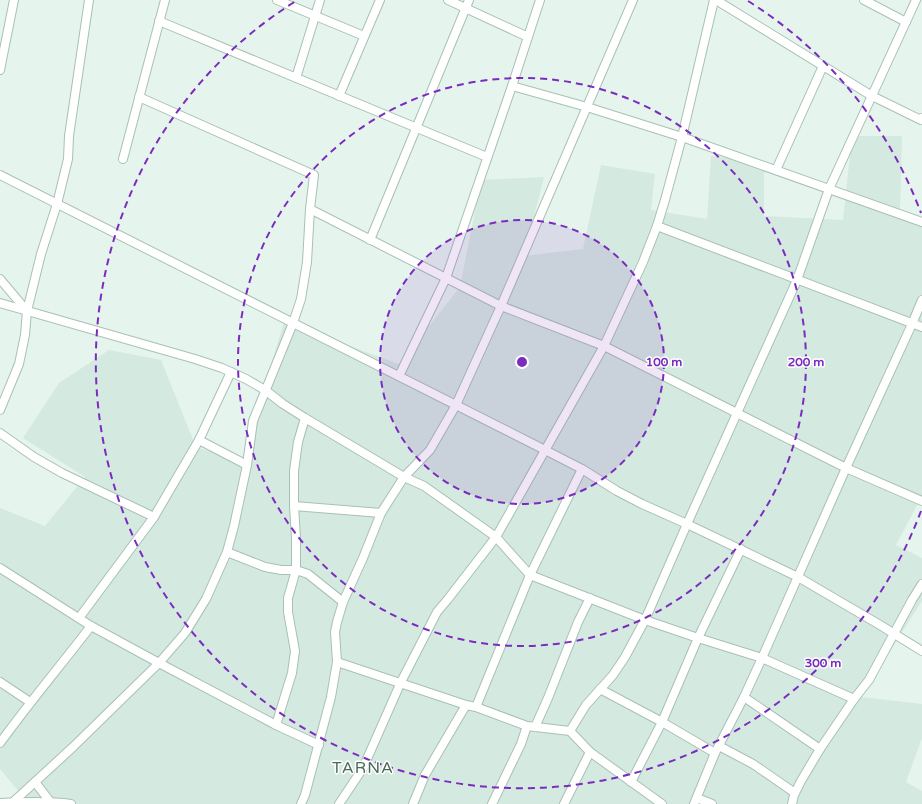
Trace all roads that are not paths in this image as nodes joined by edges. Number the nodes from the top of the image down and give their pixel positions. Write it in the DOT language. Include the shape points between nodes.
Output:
graph roads {
  1 [pos="14,0"];
  2 [pos="89,0"];
  3 [pos="165,0"];
  4 [pos="277,0"];
  5 [pos="320,0"];
  6 [pos="380,0"];
  7 [pos="448,0"];
  8 [pos="470,0"];
  9 [pos="540,0"];
  10 [pos="633,0"];
  11 [pos="715,0"];
  12 [pos="864,0"];
  13 [pos="916,0"];
  14 [pos="466,8"];
  15 [pos="315,15"];
  16 [pos="159,21"];
  17 [pos="906,22"];
  18 [pos="364,36"];
  19 [pos="528,37"];
  20 [pos="823,66"];
  21 [pos="0,70"];
  22 [pos="296,78"];
  23 [pos="512,86"];
  24 [pos="339,96"];
  25 [pos="872,96"];
  26 [pos="139,97"];
  27 [pos="587,107"];
  28 [pos="922,118"];
  29 [pos="417,128"];
  30 [pos="682,137"];
  31 [pos="488,157"];
  32 [pos="123,159"];
  33 [pos="776,170"];
  34 [pos="0,175"];
  35 [pos="829,189"];
  36 [pos="57,204"];
  37 [pos="310,209"];
  38 [pos="922,222"];
  39 [pos="657,226"];
  40 [pos="370,240"];
  41 [pos="446,278"];
  42 [pos="0,279"];
  43 [pos="798,280"];
  44 [pos="922,300"];
  45 [pos="0,303"];
  46 [pos="501,306"];
  47 [pos="27,311"];
  48 [pos="293,323"];
  49 [pos="912,324"];
  50 [pos="922,327"];
  51 [pos="604,346"];
  52 [pos="231,372"];
  53 [pos="399,376"];
  54 [pos="265,390"];
  55 [pos="456,405"];
  56 [pos="0,410"];
  57 [pos="737,413"];
  58 [pos="305,418"];
  59 [pos="0,433"];
  60 [pos="199,440"];
  61 [pos="545,450"];
  62 [pos="247,465"];
  63 [pos="846,468"];
  64 [pos="582,469"];
  65 [pos="404,477"];
  66 [pos="922,501"];
  67 [pos="294,506"];
  68 [pos="381,512"];
  69 [pos="154,517"];
  70 [pos="687,524"];
  71 [pos="496,537"];
  72 [pos="741,550"];
  73 [pos="227,552"];
  74 [pos="0,568"];
  75 [pos="296,570"];
  76 [pos="530,575"];
  77 [pos="798,577"];
  78 [pos="922,584"];
  79 [pos="590,598"];
  80 [pos="343,602"];
  81 [pos="79,618"];
  82 [pos="645,620"];
  83 [pos="91,626"];
  84 [pos="894,634"];
  85 [pos="698,638"];
  86 [pos="922,651"];
  87 [pos="762,658"];
  88 [pos="337,662"];
  89 [pos="159,663"];
  90 [pos="0,682"];
  91 [pos="401,682"];
  92 [pos="600,689"];
  93 [pos="744,697"];
  94 [pos="854,699"];
  95 [pos="30,702"];
  96 [pos="466,705"];
  97 [pos="476,707"];
  98 [pos="662,722"];
  99 [pos="276,725"];
  100 [pos="531,727"];
  101 [pos="570,731"];
  102 [pos="0,743"];
  103 [pos="319,745"];
  104 [pos="820,749"];
  105 [pos="717,750"];
  106 [pos="590,752"];
  107 [pos="35,782"];
  108 [pos="631,782"];
  109 [pos="795,793"];
  110 [pos="695,801"];
  111 [pos="0,803"];
  112 [pos="12,803"];
  113 [pos="51,803"];
  114 [pos="71,804"];
  115 [pos="301,804"];
  116 [pos="339,804"];
  117 [pos="413,804"];
  118 [pos="492,804"];
  119 [pos="564,804"];
  120 [pos="662,804"];
  121 [pos="712,804"];
  122 [pos="792,804"];
  1 -- 21 [label="street"];
  2 -- 36 [label="street" via="69,136 68,159"];
  3 -- 16 [label="street"];
  4 -- 15 [label="street"];
  5 -- 15 [label="street"];
  6 -- 18 [label="street"];
  7 -- 14 [label="street"];
  8 -- 14 [label="street"];
  9 -- 19 [label="street"];
  10 -- 27 [label="street"];
  11 -- 20 [label="street"];
  11 -- 30 [label="street"];
  12 -- 17 [label="street"];
  13 -- 17 [label="street"];
  14 -- 19 [label="street"];
  14 -- 29 [label="street"];
  15 -- 18 [label="street"];
  15 -- 22 [label="street"];
  16 -- 22 [label="street"];
  16 -- 26 [label="street"];
  17 -- 25 [label="street"];
  18 -- 24 [label="street"];
  19 -- 23 [label="street"];
  20 -- 25 [label="street"];
  20 -- 33 [label="street"];
  22 -- 24 [label="street"];
  23 -- 27 [label="street"];
  23 -- 31 [label="street"];
  24 -- 29 [label="street"];
  25 -- 28 [label="street" via="921,120"];
  25 -- 35 [label="street"];
  26 -- 32 [label="street"];
  26 -- 37 [label="street" via="314,175"];
  27 -- 30 [label="street"];
  27 -- 46 [label="street"];
  29 -- 31 [label="street"];
  29 -- 40 [label="street"];
  30 -- 33 [label="street"];
  30 -- 39 [label="street"];
  31 -- 41 [label="street"];
  33 -- 35 [label="street"];
  34 -- 36 [label="street"];
  35 -- 38 [label="street"];
  35 -- 43 [label="street"];
  36 -- 47 [label="street"];
  36 -- 48 [label="street"];
  37 -- 40 [label="street"];
  37 -- 48 [label="street" via="306,269 301,299"];
  39 -- 43 [label="street"];
  39 -- 51 [label="street"];
  40 -- 41 [label="street"];
  41 -- 46 [label="street"];
  41 -- 53 [label="street"];
  42 -- 47 [label="street"];
  43 -- 49 [label="street"];
  43 -- 57 [label="street"];
  44 -- 49 [label="street"];
  45 -- 47 [label="street"];
  46 -- 51 [label="street"];
  46 -- 55 [label="street"];
  47 -- 52 [label="street" via="195,359"];
  47 -- 56 [label="street" via="19,364"];
  48 -- 53 [label="street"];
  48 -- 54 [label="street"];
  49 -- 50 [label="street"];
  49 -- 63 [label="street"];
  51 -- 57 [label="street"];
  51 -- 61 [label="street"];
  52 -- 54 [label="street"];
  52 -- 60 [label="street"];
  53 -- 55 [label="street"];
  54 -- 58 [label="street"];
  54 -- 62 [label="street" via="253,421"];
  55 -- 61 [label="street"];
  55 -- 65 [label="street" via="430,450"];
  57 -- 63 [label="street"];
  57 -- 70 [label="street"];
  58 -- 65 [label="street"];
  58 -- 67 [label="street" via="294,471"];
  59 -- 69 [label="street" via="62,473"];
  60 -- 62 [label="street"];
  60 -- 69 [label="street"];
  61 -- 64 [label="street"];
  61 -- 71 [label="street"];
  62 -- 73 [label="street"];
  63 -- 66 [label="street"];
  63 -- 77 [label="street"];
  64 -- 70 [label="street" via="617,491"];
  64 -- 76 [label="street"];
  65 -- 68 [label="street"];
  65 -- 71 [label="street" via="424,486"];
  67 -- 68 [label="street"];
  67 -- 75 [label="street"];
  68 -- 80 [label="street"];
  69 -- 81 [label="street"];
  70 -- 72 [label="street"];
  70 -- 82 [label="street"];
  71 -- 76 [label="street"];
  71 -- 91 [label="street" via="437,612"];
  72 -- 77 [label="street"];
  72 -- 85 [label="street"];
  73 -- 75 [label="street" via="265,567"];
  73 -- 89 [label="street" via="196,617"];
  74 -- 81 [label="street"];
  75 -- 80 [label="street" via="308,574"];
  75 -- 99 [label="street" via="288,598 295,651 292,673"];
  76 -- 79 [label="street"];
  76 -- 97 [label="street"];
  77 -- 84 [label="street"];
  77 -- 87 [label="street"];
  78 -- 84 [label="street"];
  79 -- 82 [label="street"];
  79 -- 100 [label="street" via="548,698"];
  80 -- 88 [label="street" via="335,632"];
  81 -- 83 [label="street"];
  82 -- 85 [label="street"];
  82 -- 92 [label="street" via="626,657"];
  83 -- 89 [label="street"];
  83 -- 95 [label="street"];
  84 -- 86 [label="street"];
  84 -- 94 [label="street" via="869,680"];
  85 -- 87 [label="street"];
  85 -- 98 [label="street"];
  87 -- 93 [label="street"];
  87 -- 94 [label="street"];
  88 -- 91 [label="street"];
  88 -- 103 [label="street"];
  89 -- 99 [label="street"];
  89 -- 107 [label="street"];
  90 -- 95 [label="street"];
  91 -- 96 [label="street"];
  91 -- 116 [label="street" via="363,768"];
  92 -- 98 [label="street"];
  92 -- 101 [label="street" via="586,705"];
  93 -- 104 [label="street"];
  93 -- 105 [label="street"];
  94 -- 104 [label="street"];
  95 -- 102 [label="street"];
  96 -- 97 [label="street"];
  96 -- 117 [label="street" via="425,774"];
  97 -- 100 [label="street"];
  98 -- 105 [label="street"];
  98 -- 108 [label="street"];
  99 -- 103 [label="street"];
  100 -- 101 [label="street"];
  100 -- 118 [label="street"];
  101 -- 106 [label="street"];
  103 -- 115 [label="street"];
  104 -- 109 [label="street"];
  105 -- 109 [label="street" via="753,764"];
  105 -- 110 [label="street"];
  106 -- 108 [label="street"];
  106 -- 119 [label="street"];
  107 -- 112 [label="street"];
  107 -- 113 [label="street"];
  108 -- 120 [label="street"];
  109 -- 122 [label="street"];
  110 -- 121 [label="street"];
  111 -- 112 [label="street"];
  112 -- 113 [label="street"];
  113 -- 114 [label="street"];
}
